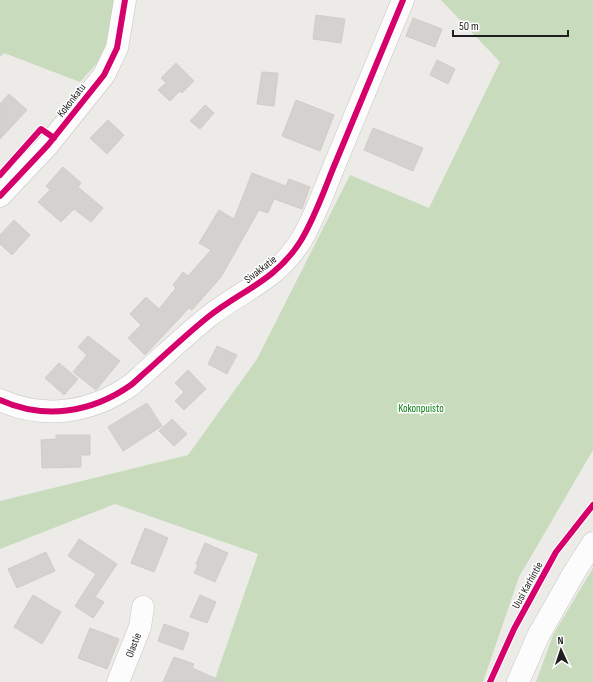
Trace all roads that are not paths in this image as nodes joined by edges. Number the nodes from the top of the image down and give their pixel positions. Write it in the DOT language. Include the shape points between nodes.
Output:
graph roads {
  1 [pos="125,0"];
  2 [pos="404,0"];
  3 [pos="0,196"];
  4 [pos="0,400"];
  5 [pos="593,543"];
  6 [pos="143,607"];
  7 [pos="118,682"];
  8 [pos="518,682"];
  1 -- 3 [label="street, Kokonkatu" via="117,48 104,75 48,145"];
  2 -- 4 [label="street, Sivakkatie" via="314,218 287,260 268,278 209,316 131,385 99,403 53,412 20,408"];
  5 -- 8 [label="street" via="574,570 538,636"];
  6 -- 7 [label="street, Olastie" via="140,627"];
}
